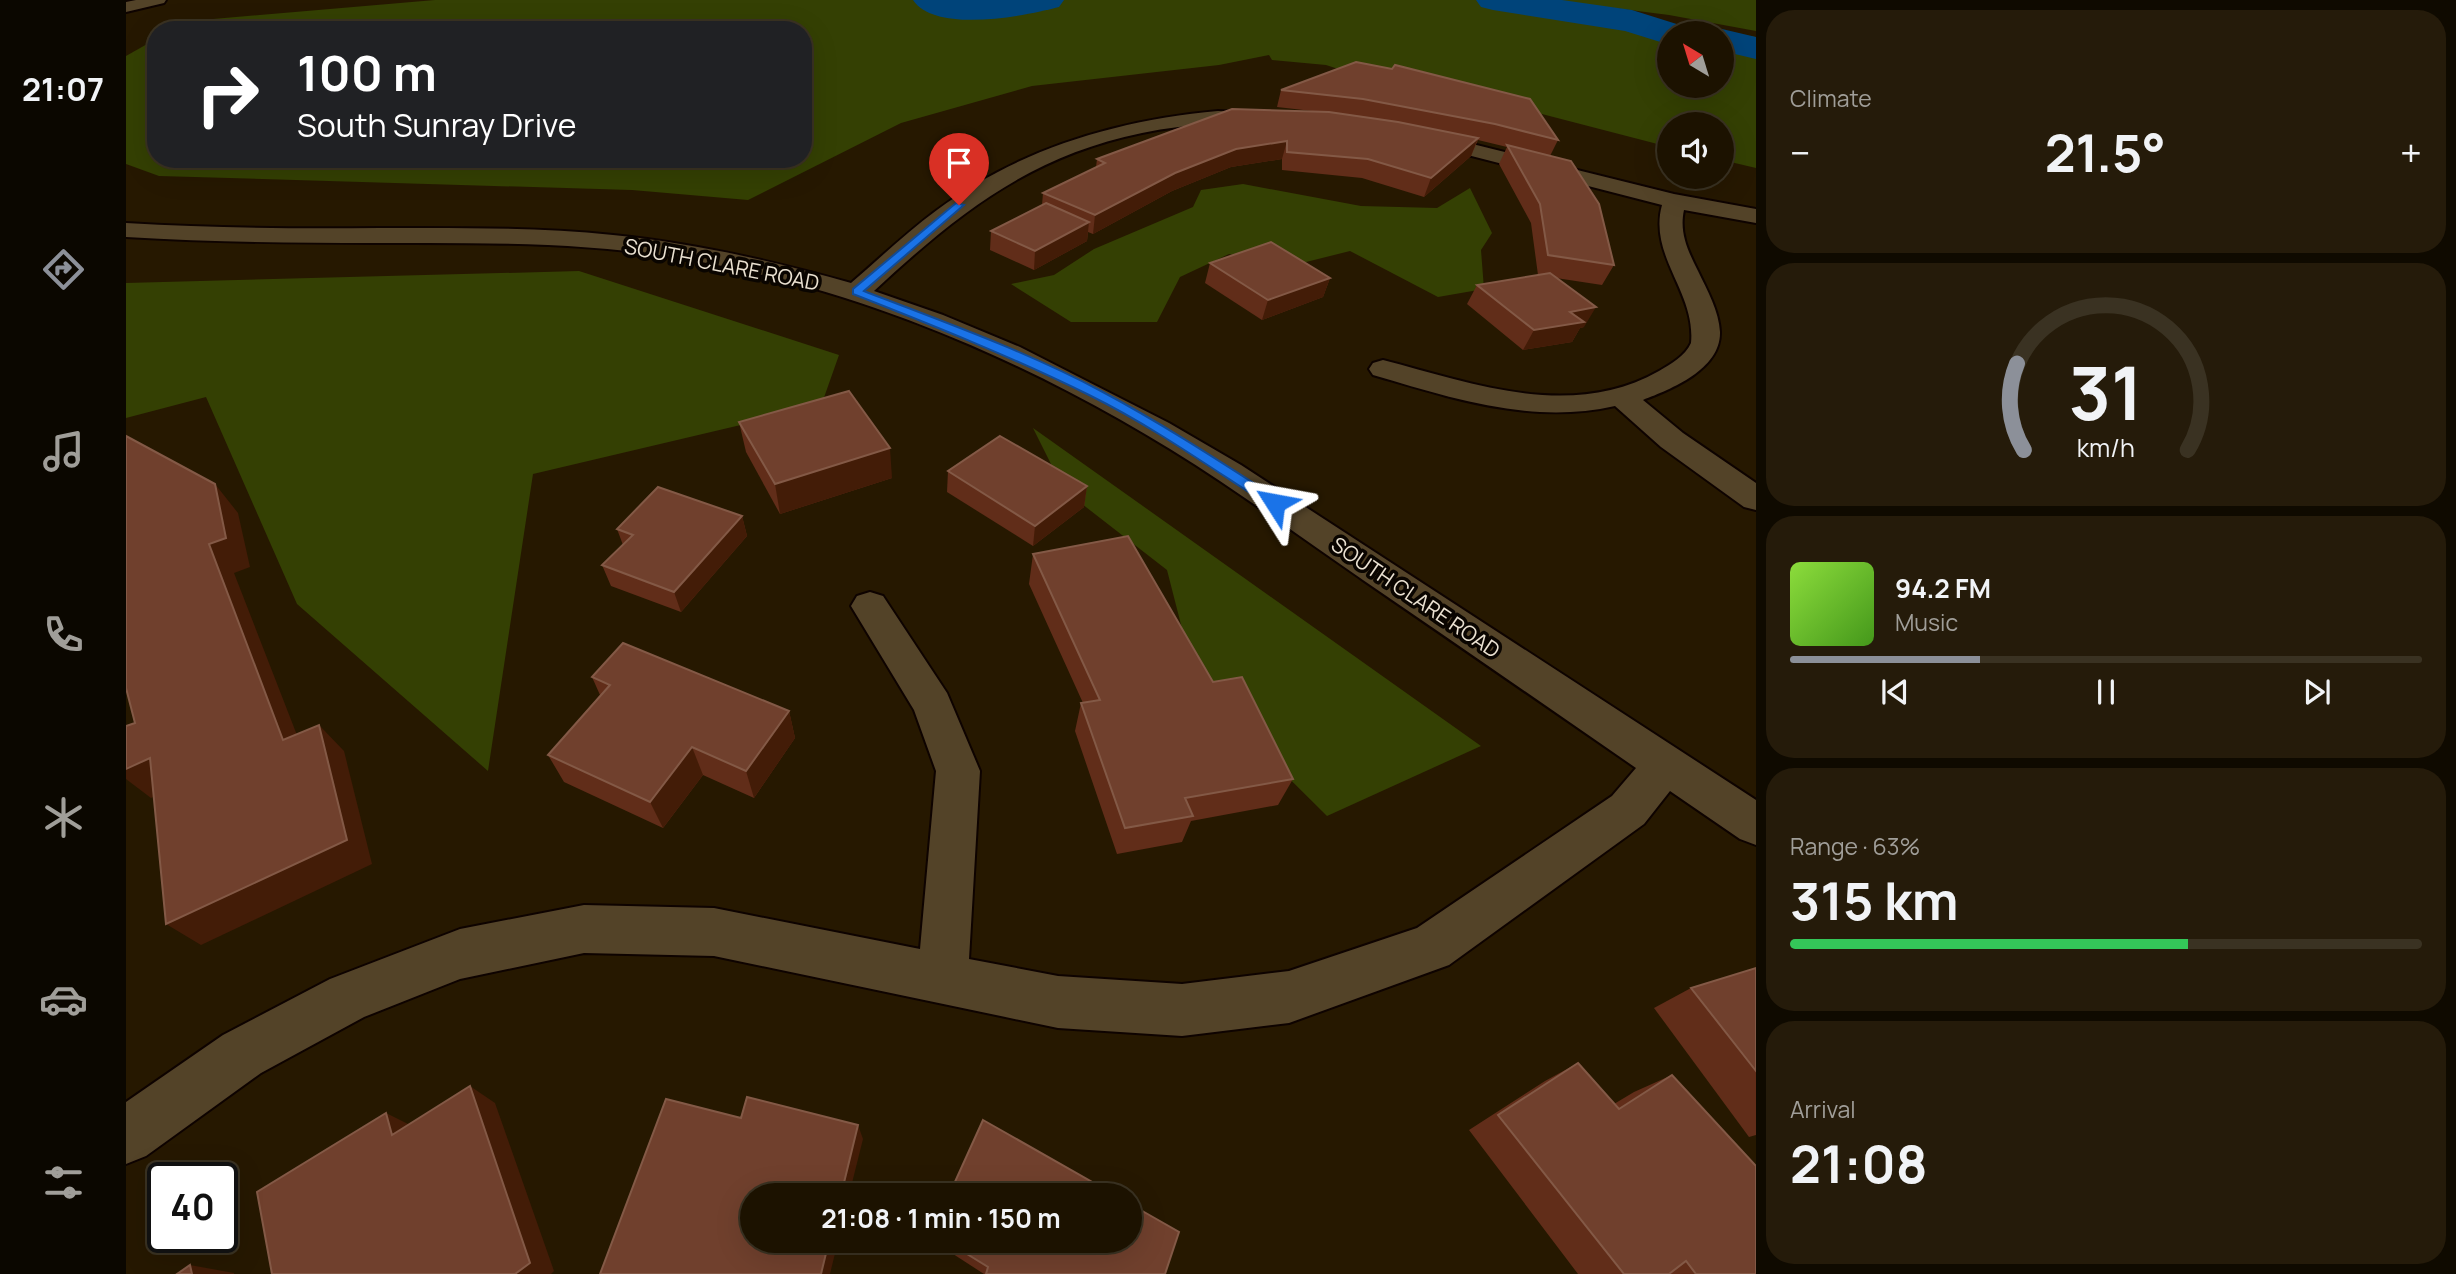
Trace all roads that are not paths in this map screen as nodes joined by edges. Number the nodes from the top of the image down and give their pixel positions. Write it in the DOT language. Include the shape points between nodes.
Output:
graph roads {
  1 [pos="158,0"];
  2 [pos="126,7"];
  3 [pos="1279,117"];
  4 [pos="1400,133"];
  5 [pos="1674,201"];
  6 [pos="1756,216"];
  7 [pos="126,230"];
  8 [pos="857,292"];
  9 [pos="1383,369"];
  10 [pos="1622,397"];
  11 [pos="1756,499"];
  12 [pos="870,606"];
  13 [pos="1665,764"];
  14 [pos="1756,825"];
  15 [pos="943,979"];
  16 [pos="126,1136"];
  1 -- 2 [label="street"];
  3 -- 8 [label="street" via="1156,123 1080,143 959,205"];
  4 -- 5 [label="street"];
  5 -- 6 [label="street"];
  5 -- 10 [label="street" via="1670,233 1703,314 1705,342 1691,363 1661,384"];
  7 -- 8 [label="street, SOUTH CLARE ROAD" via="223,235 454,234 612,242 726,260"];
  8 -- 13 [label="street, SOUTH CLARE ROAD" via="1042,367 1161,430"];
  9 -- 10 [label="street" via="1472,395 1569,402"];
  10 -- 11 [label="street" via="1672,440"];
  12 -- 15 [label="street" via="933,705 958,771"];
  13 -- 14 [label="street, SOUTH CLARE ROAD"];
  13 -- 15 [label="street" via="1628,810 1431,948 1289,997 1182,1010 1058,1002"];
  15 -- 16 [label="street" via="714,932 584,929 460,954 348,997 242,1054"];
}
